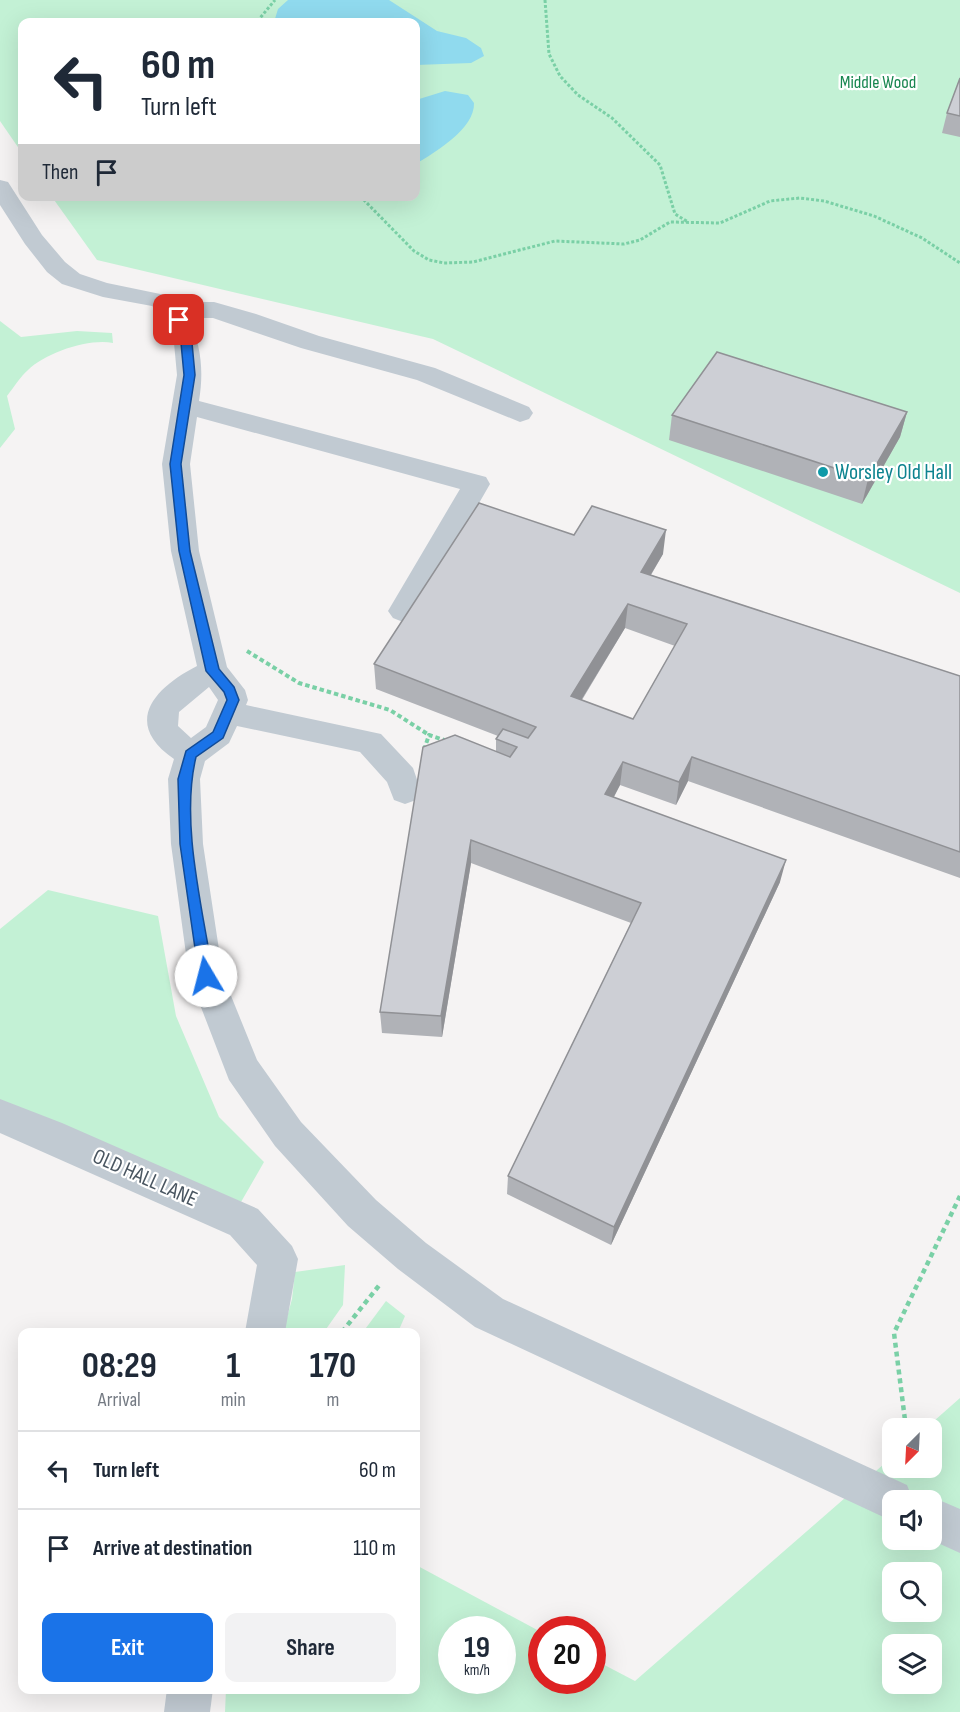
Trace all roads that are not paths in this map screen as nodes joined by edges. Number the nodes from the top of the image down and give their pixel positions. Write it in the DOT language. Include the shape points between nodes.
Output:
graph roads {
  1 [pos="0,187"];
  2 [pos="174,310"];
  3 [pos="187,406"];
  4 [pos="520,413"];
  5 [pos="403,611"];
  6 [pos="212,663"];
  7 [pos="230,713"];
  8 [pos="191,754"];
  9 [pos="403,784"];
  10 [pos="0,1116"];
  11 [pos="266,1328"];
  12 [pos="882,1495"];
  13 [pos="942,1523"];
  14 [pos="960,1531"];
  15 [pos="189,1694"];
  16 [pos="187,1712"];
  1 -- 2 [label="street" via="33,239 71,279 161,302"];
  2 -- 3 [label="street" via="186,343 190,375"];
  2 -- 4 [label="street" via="214,310 247,319 310,342 426,374"];
  3 -- 5 [label="street" via="476,484"];
  3 -- 6 [label="street" via="176,464 184,551"];
  6 -- 7 [label="street" via="230,690"];
  6 -- 8 [label="street" via="184,685 165,707 160,720 162,733 172,744"];
  7 -- 8 [label="street" via="214,740"];
  7 -- 9 [label="street" via="370,742"];
  8 -- 12 [label="street" via="184,779 187,844 206,976 242,1069 288,1134 362,1213 462,1295 524,1331"];
  10 -- 11 [label="street, OLD HALL LANE" via="244,1222 278,1259"];
  13 -- 14 [label="street"];
  15 -- 16 [label="street"];
}
